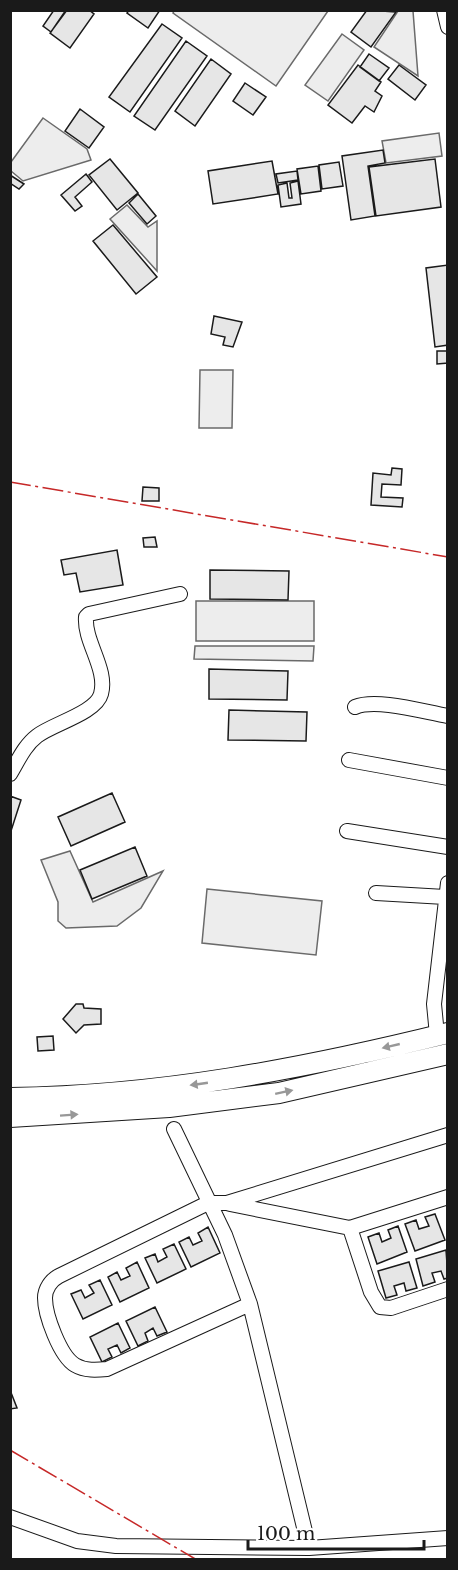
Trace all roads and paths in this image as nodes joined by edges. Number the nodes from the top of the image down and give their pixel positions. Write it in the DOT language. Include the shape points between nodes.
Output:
graph roads {
  1 [pos="444,10"];
  2 [pos="447,27"];
  3 [pos="180,594"];
  4 [pos="355,707"];
  5 [pos="447,716"];
  6 [pos="349,760"];
  7 [pos="10,774"];
  8 [pos="447,778"];
  9 [pos="347,831"];
  10 [pos="447,847"];
  11 [pos="446,890"];
  12 [pos="376,893"];
  13 [pos="442,1034"];
  14 [pos="447,1054"];
  15 [pos="10,1098"];
  16 [pos="10,1117"];
  17 [pos="174,1129"];
  18 [pos="447,1135"];
  19 [pos="447,1197"];
  20 [pos="208,1203"];
  21 [pos="228,1203"];
  22 [pos="350,1228"];
  23 [pos="447,1289"];
  24 [pos="250,1304"];
  25 [pos="10,1517"];
  26 [pos="447,1538"];
  27 [pos="309,1548"];
  1 -- 2 [label="street"];
  3 -- 7 [label="street" via="86,617 102,682 101,696 93,706 38,735"];
  4 -- 5 [label="street" via="376,704"];
  6 -- 8 [label="street"];
  9 -- 10 [label="street"];
  11 -- 12 [label="street"];
  11 -- 13 [label="street" via="435,1004"];
  13 -- 15 [label="highway, one-way" via="275,1073 164,1089"];
  16 -- 14 [label="highway, one-way" via="169,1107 279,1093"];
  17 -- 20 [label="street"];
  18 -- 21 [label="street"];
  19 -- 22 [label="street"];
  20 -- 21 [label="street"];
  20 -- 24 [label="street" via="225,1235"];
  20 -- 24 [label="street" via="53,1279 45,1297 57,1339 75,1365 90,1370 107,1369"];
  21 -- 22 [label="street"];
  22 -- 23 [label="street" via="371,1292 380,1307 391,1308"];
  24 -- 27 [label="street"];
  25 -- 27 [label="street" via="77,1541 116,1546"];
  26 -- 27 [label="street"];
}
